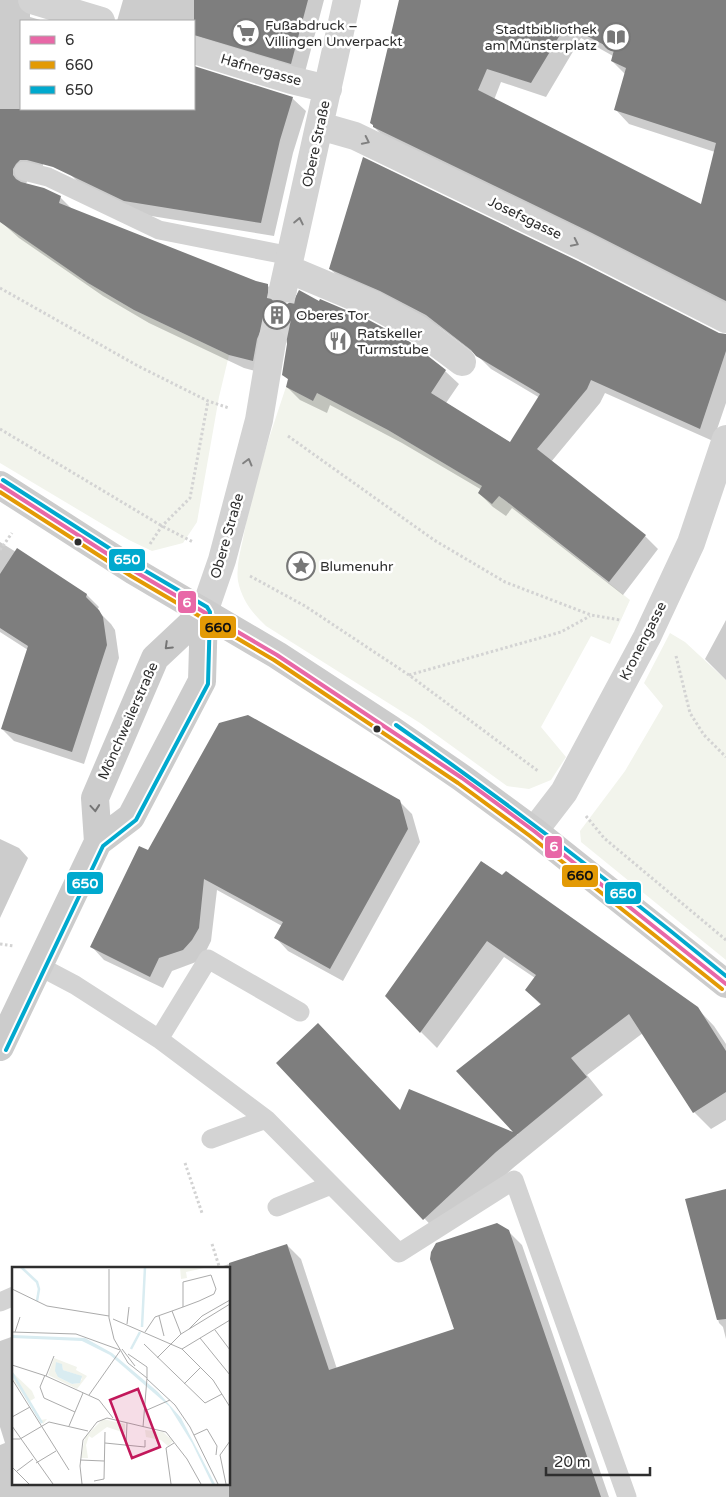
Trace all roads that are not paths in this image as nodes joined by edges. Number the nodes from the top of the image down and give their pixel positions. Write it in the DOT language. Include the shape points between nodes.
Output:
graph roads {
  1 [pos="32,0"];
  2 [pos="347,0"];
  3 [pos="98,20"];
  4 [pos="195,50"];
  5 [pos="328,89"];
  6 [pos="320,126"];
  7 [pos="24,171"];
  8 [pos="287,271"];
  9 [pos="726,319"];
  10 [pos="272,342"];
  11 [pos="462,362"];
  12 [pos="726,439"];
  13 [pos="0,485"];
  14 [pos="204,612"];
  15 [pos="534,831"];
  16 [pos="98,842"];
  17 [pos="39,966"];
  18 [pos="726,984"];
  19 [pos="300,1012"];
  20 [pos="160,1039"];
  21 [pos="0,1047"];
  22 [pos="266,1119"];
  23 [pos="211,1139"];
  24 [pos="330,1185"];
  25 [pos="277,1207"];
  26 [pos="12,1297"];
  27 [pos="0,1302"];
  28 [pos="627,1497"];
  1 -- 3 [label="street"];
  2 -- 5 [label="street, Obere Straße"];
  4 -- 5 [label="street, Hafnergasse"];
  5 -- 6 [label="street, Obere Straße"];
  8 -- 6 [label="street, Obere Straße, one-way"];
  6 -- 9 [label="street, Josefsgasse, one-way" via="355,136"];
  7 -- 8 [label="lane" via="48,177 158,230"];
  8 -- 11 [label="street" via="374,305 418,329"];
  14 -- 10 [label="street, Obere Straße, one-way" via="222,560 247,415"];
  12 -- 15 [label="street, Kronengasse" via="691,542 647,637 564,792"];
  13 -- 14 [label="main road"];
  14 -- 15 [label="main road" via="392,730"];
  14 -- 16 [label="main road, Mönchweilerstraße, one-way" via="156,658 94,798"];
  14 -- 16 [label="main road" via="202,681 131,817"];
  15 -- 18 [label="main road"];
  16 -- 17 [label="main road"];
  17 -- 20 [label="lane"];
  17 -- 21 [label="main road"];
  19 -- 20 [label="lane" via="208,959"];
  20 -- 22 [label="lane"];
  22 -- 23 [label="lane"];
  22 -- 24 [label="lane"];
  24 -- 25 [label="lane"];
  24 -- 28 [label="lane" via="399,1253 514,1180"];
  26 -- 27 [label="lane"];
}
